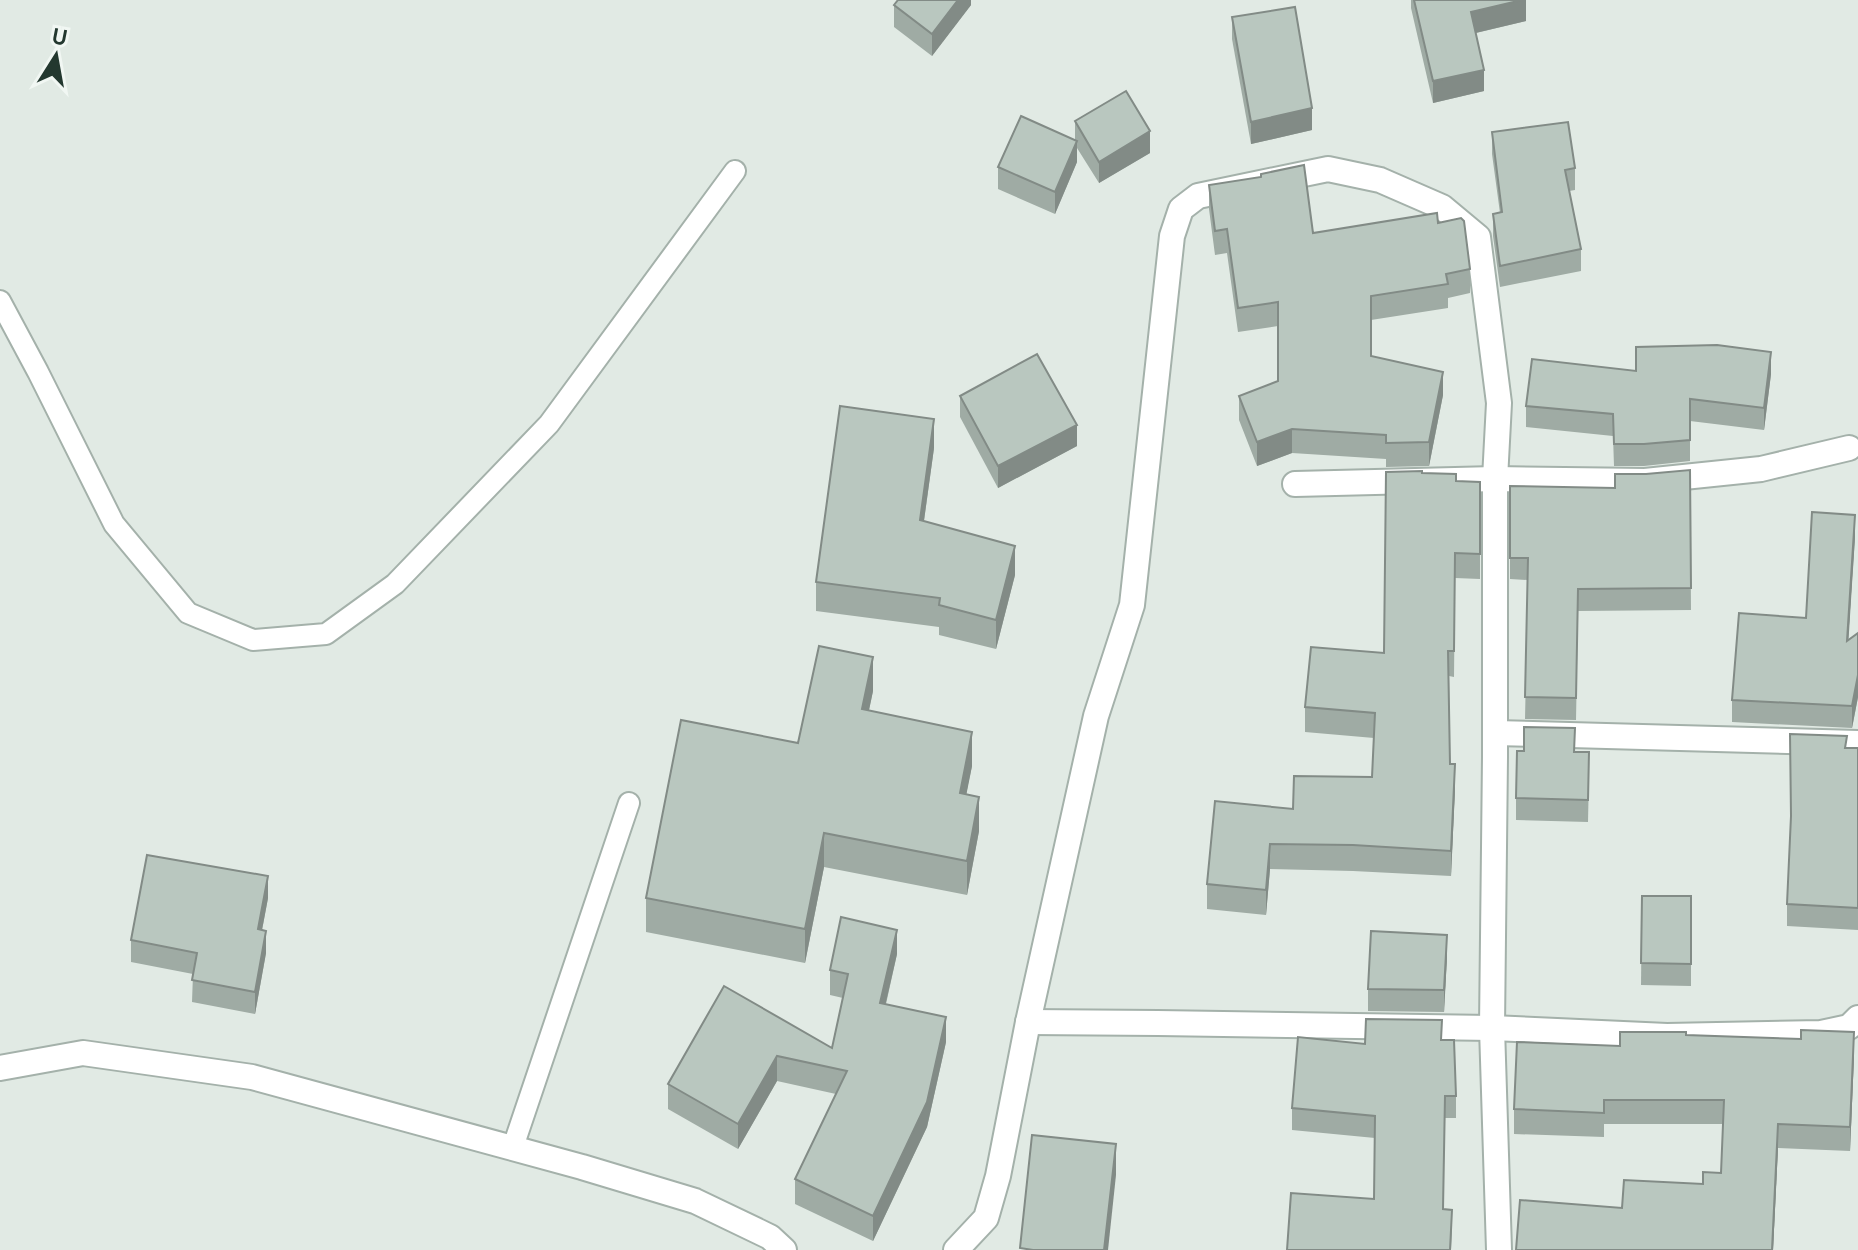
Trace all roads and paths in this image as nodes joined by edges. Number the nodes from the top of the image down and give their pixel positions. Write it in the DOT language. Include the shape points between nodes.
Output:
graph roads {
  1 [pos="735,171"];
  2 [pos="0,301"];
  3 [pos="1849,448"];
  4 [pos="1495,479"];
  5 [pos="1295,484"];
  6 [pos="1495,733"];
  7 [pos="1858,743"];
  8 [pos="629,803"];
  9 [pos="1858,1018"];
  10 [pos="1028,1022"];
  11 [pos="1492,1028"];
  12 [pos="0,1068"];
  13 [pos="513,1147"];
  14 [pos="784,1250"];
  15 [pos="956,1250"];
  16 [pos="1499,1250"];
  1 -- 2 [label="lane" via="549,424 395,584 326,634 253,640 188,613 114,524"];
  3 -- 4 [label="street" via="1761,469 1645,481"];
  4 -- 5 [label="street"];
  4 -- 6 [label="street"];
  4 -- 10 [label="street" via="1499,403 1478,237 1442,207 1380,180 1328,169 1198,196 1181,209 1172,236 1132,605 1096,716"];
  6 -- 7 [label="street"];
  6 -- 11 [label="street"];
  8 -- 13 [label="lane"];
  9 -- 11 [label="street" via="1849,1027 1821,1033 1667,1036"];
  10 -- 11 [label="street"];
  10 -- 15 [label="street" via="986,1218"];
  11 -- 16 [label="street"];
  12 -- 13 [label="street" via="83,1053 252,1077"];
  13 -- 14 [label="street" via="695,1201 770,1237"];
}
